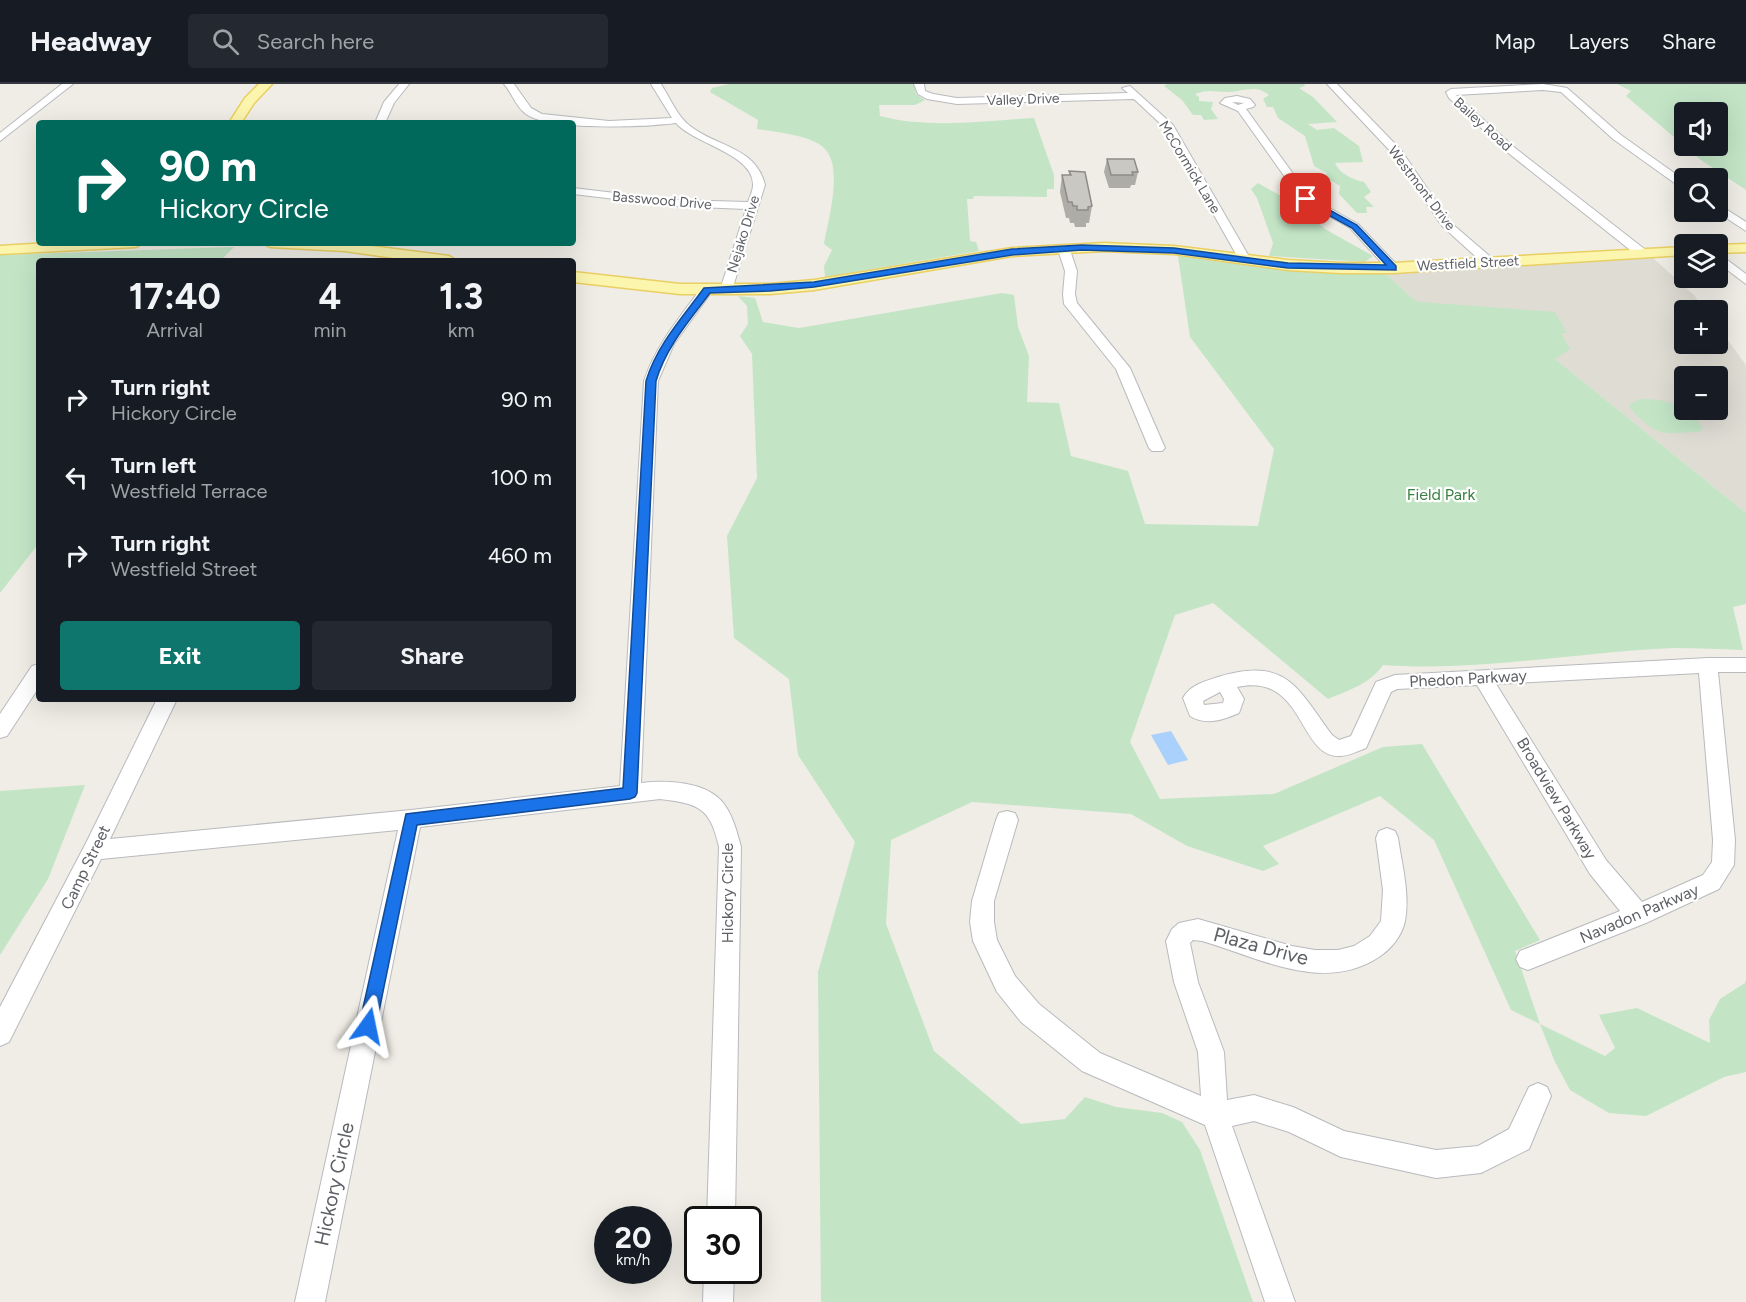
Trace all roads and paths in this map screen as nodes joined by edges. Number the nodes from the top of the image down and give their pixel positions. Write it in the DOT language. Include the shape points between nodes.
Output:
graph roads {
  1 [pos="68,84"];
  2 [pos="266,84"];
  3 [pos="404,84"];
  4 [pos="509,84"];
  5 [pos="656,84"];
  6 [pos="919,84"];
  7 [pos="1122,84"];
  8 [pos="1332,84"];
  9 [pos="1136,96"];
  10 [pos="1241,108"];
  11 [pos="237,120"];
  12 [pos="381,120"];
  13 [pos="567,120"];
  14 [pos="678,120"];
  15 [pos="576,121"];
  16 [pos="0,138"];
  17 [pos="1674,178"];
  18 [pos="576,190"];
  19 [pos="751,206"];
  20 [pos="1728,214"];
  21 [pos="1746,227"];
  22 [pos="78,246"];
  23 [pos="326,246"];
  24 [pos="1746,248"];
  25 [pos="1728,249"];
  26 [pos="0,250"];
  27 [pos="1064,250"];
  28 [pos="1674,252"];
  29 [pos="1643,254"];
  30 [pos="399,258"];
  31 [pos="1245,260"];
  32 [pos="1489,262"];
  33 [pos="1728,264"];
  34 [pos="1393,268"];
  35 [pos="576,278"];
  36 [pos="1746,279"];
  37 [pos="707,290"];
  38 [pos="726,290"];
  39 [pos="1157,448"];
  40 [pos="1708,665"];
  41 [pos="1746,665"];
  42 [pos="36,676"];
  43 [pos="1482,677"];
  44 [pos="1226,683"];
  45 [pos="166,702"];
  46 [pos="0,730"];
  47 [pos="630,793"];
  48 [pos="411,819"];
  49 [pos="1007,820"];
  50 [pos="1387,838"];
  51 [pos="94,850"];
  52 [pos="1638,915"];
  53 [pos="1528,959"];
  54 [pos="0,1033"];
  55 [pos="1538,1096"];
  56 [pos="1215,1116"];
  57 [pos="721,1206"];
  58 [pos="719,1284"];
  59 [pos="310,1302"];
  60 [pos="718,1302"];
  61 [pos="1280,1302"];
  1 -- 16 [label="street"];
  2 -- 11 [label="main road"];
  3 -- 12 [label="street" via="389,102"];
  4 -- 13 [label="street" via="533,114"];
  5 -- 14 [label="street, Nejako Drive"];
  6 -- 9 [label="street, Valley Drive" via="921,92 930,98 957,101"];
  7 -- 9 [label="street, McCormick Lane"];
  8 -- 32 [label="street, Westmont Drive" via="1397,152 1446,224"];
  9 -- 31 [label="street, McCormick Lane" via="1170,127"];
  10 -- 34 [label="street" via="1306,199 1354,226"];
  14 -- 15 [label="street" via="607,125"];
  14 -- 19 [label="street, Nejako Drive" via="698,137 751,163 758,173 759,185"];
  17 -- 29 [label="street, Bailey Road" via="1617,137 1564,90 1543,87 1451,92 1512,150"];
  18 -- 19 [label="street, Basswood Drive" via="674,203"];
  19 -- 38 [label="street, Nejako Drive"];
  20 -- 21 [label="street"];
  22 -- 26 [label="main road"];
  23 -- 30 [label="main road"];
  24 -- 25 [label="main road"];
  27 -- 31 [label="main road, Westfield Street" via="1174,250"];
  27 -- 38 [label="main road, Westfield Street" via="1012,252 814,285"];
  27 -- 39 [label="street" via="1071,271 1071,304 1123,368"];
  28 -- 29 [label="main road, Westfield Street"];
  29 -- 32 [label="main road, Westfield Street"];
  31 -- 34 [label="main road, Westfield Street"];
  32 -- 34 [label="main road, Westfield Street"];
  33 -- 36 [label="street"];
  35 -- 37 [label="main road, Westfield Street"];
  37 -- 38 [label="main road, Westfield Street"];
  37 -- 47 [label="street" via="665,347 651,381"];
  40 -- 41 [label="street, Phedon Parkway"];
  40 -- 43 [label="street, Phedon Parkway"];
  40 -- 52 [label="street, Navadon Parkway" via="1724,865 1711,882"];
  42 -- 46 [label="street"];
  43 -- 44 [label="street, Phedon Parkway" via="1395,682 1383,687 1359,742 1345,748 1333,747 1325,741 1298,697 1285,686 1255,677"];
  43 -- 52 [label="street, Broadview Parkway" via="1598,867"];
  45 -- 51 [label="street, Camp Street"];
  47 -- 48 [label="street, Hickory Circle"];
  47 -- 57 [label="street, Hickory Circle" via="688,793 711,801 725,824 730,847"];
  48 -- 51 [label="street, Hickory Circle"];
  48 -- 59 [label="street, Hickory Circle"];
  49 -- 56 [label="street" via="986,891 982,922 985,941 1006,984 1030,1013 1091,1062"];
  50 -- 56 [label="street, Plaza Drive" via="1393,924 1372,950 1341,961 1315,961 1284,956 1202,930 1192,929 1181,935 1179,947 1186,982 1211,1052"];
  51 -- 54 [label="street, Camp Street"];
  52 -- 53 [label="street, Navadon Parkway"];
  55 -- 56 [label="street" via="1519,1139 1481,1159 1436,1164 1341,1144 1293,1120 1254,1108"];
  56 -- 61 [label="street, Plaza Drive"];
  58 -- 60 [label="street"];
}
